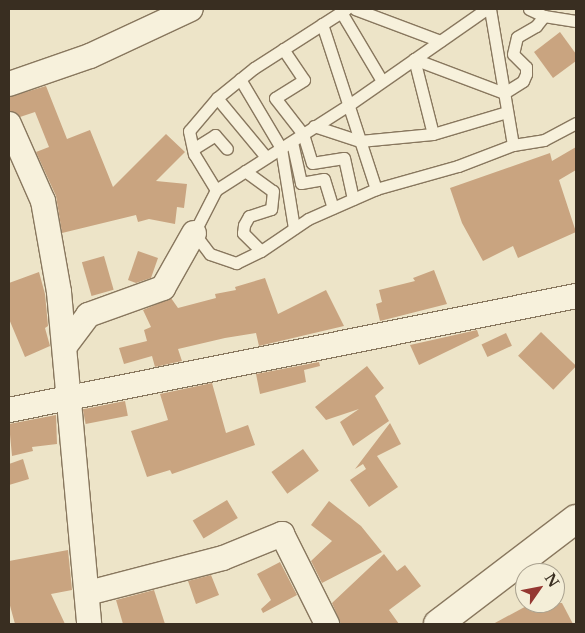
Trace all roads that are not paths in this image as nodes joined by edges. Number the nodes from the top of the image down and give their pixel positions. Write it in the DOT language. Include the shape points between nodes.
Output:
graph roads {
  1 [pos="190,9"];
  2 [pos="356,9"];
  3 [pos="486,9"];
  4 [pos="490,9"];
  5 [pos="529,9"];
  6 [pos="343,10"];
  7 [pos="544,16"];
  8 [pos="576,21"];
  9 [pos="322,24"];
  10 [pos="440,41"];
  11 [pos="283,49"];
  12 [pos="414,59"];
  13 [pos="240,79"];
  14 [pos="382,81"];
  15 [pos="9,84"];
  16 [pos="504,93"];
  17 [pos="217,98"];
  18 [pos="350,104"];
  19 [pos="507,112"];
  20 [pos="576,123"];
  21 [pos="9,124"];
  22 [pos="314,126"];
  23 [pos="303,134"];
  24 [pos="433,134"];
  25 [pos="292,142"];
  26 [pos="360,142"];
  27 [pos="513,144"];
  28 [pos="281,148"];
  29 [pos="193,149"];
  30 [pos="227,149"];
  31 [pos="266,157"];
  32 [pos="245,171"];
  33 [pos="376,189"];
  34 [pos="216,190"];
  35 [pos="353,199"];
  36 [pos="333,208"];
  37 [pos="294,228"];
  38 [pos="194,233"];
  39 [pos="261,251"];
  40 [pos="576,296"];
  41 [pos="65,346"];
  42 [pos="68,397"];
  43 [pos="9,410"];
  44 [pos="576,519"];
  45 [pos="88,592"];
  46 [pos="89,624"];
  47 [pos="327,624"];
  48 [pos="438,624"];
  1 -- 15 [label="street" via="90,56"];
  2 -- 10 [label="lane"];
  3 -- 10 [label="lane"];
  4 -- 16 [label="lane"];
  5 -- 7 [label="lane"];
  6 -- 9 [label="lane"];
  6 -- 14 [label="lane"];
  7 -- 8 [label="lane"];
  7 -- 16 [label="lane" via="536,26 517,38 513,54 526,67 526,74 523,81"];
  9 -- 11 [label="lane"];
  9 -- 18 [label="lane"];
  10 -- 12 [label="lane"];
  11 -- 13 [label="lane"];
  11 -- 23 [label="lane" via="304,80 275,98"];
  12 -- 14 [label="lane"];
  12 -- 16 [label="lane"];
  12 -- 24 [label="lane"];
  13 -- 17 [label="lane"];
  13 -- 28 [label="lane"];
  14 -- 18 [label="lane"];
  16 -- 19 [label="lane"];
  17 -- 29 [label="lane" via="189,131"];
  17 -- 31 [label="lane"];
  18 -- 22 [label="lane"];
  18 -- 26 [label="lane"];
  19 -- 24 [label="lane"];
  19 -- 27 [label="lane"];
  20 -- 27 [label="lane" via="544,140"];
  21 -- 41 [label="street" via="43,201"];
  22 -- 23 [label="lane"];
  22 -- 26 [label="lane"];
  23 -- 25 [label="lane"];
  23 -- 35 [label="lane" via="312,163 344,158"];
  24 -- 26 [label="lane"];
  25 -- 28 [label="lane"];
  25 -- 36 [label="lane" via="301,183 324,179"];
  26 -- 33 [label="lane"];
  27 -- 33 [label="lane" via="458,166"];
  28 -- 31 [label="lane"];
  28 -- 37 [label="lane"];
  29 -- 30 [label="lane" via="215,134"];
  29 -- 34 [label="lane"];
  31 -- 32 [label="lane"];
  32 -- 34 [label="lane"];
  32 -- 39 [label="lane" via="273,191 271,209 250,216 244,224 243,233"];
  33 -- 35 [label="lane"];
  34 -- 38 [label="lane"];
  35 -- 36 [label="lane"];
  36 -- 37 [label="lane"];
  37 -- 39 [label="lane"];
  38 -- 39 [label="lane" via="210,254 236,263"];
  38 -- 41 [label="street" via="163,288 88,315"];
  40 -- 42 [label="street"];
  41 -- 42 [label="street"];
  42 -- 43 [label="street"];
  42 -- 45 [label="street"];
  44 -- 48 [label="main road"];
  45 -- 46 [label="street"];
  45 -- 47 [label="street" via="223,558 282,534"];
}
